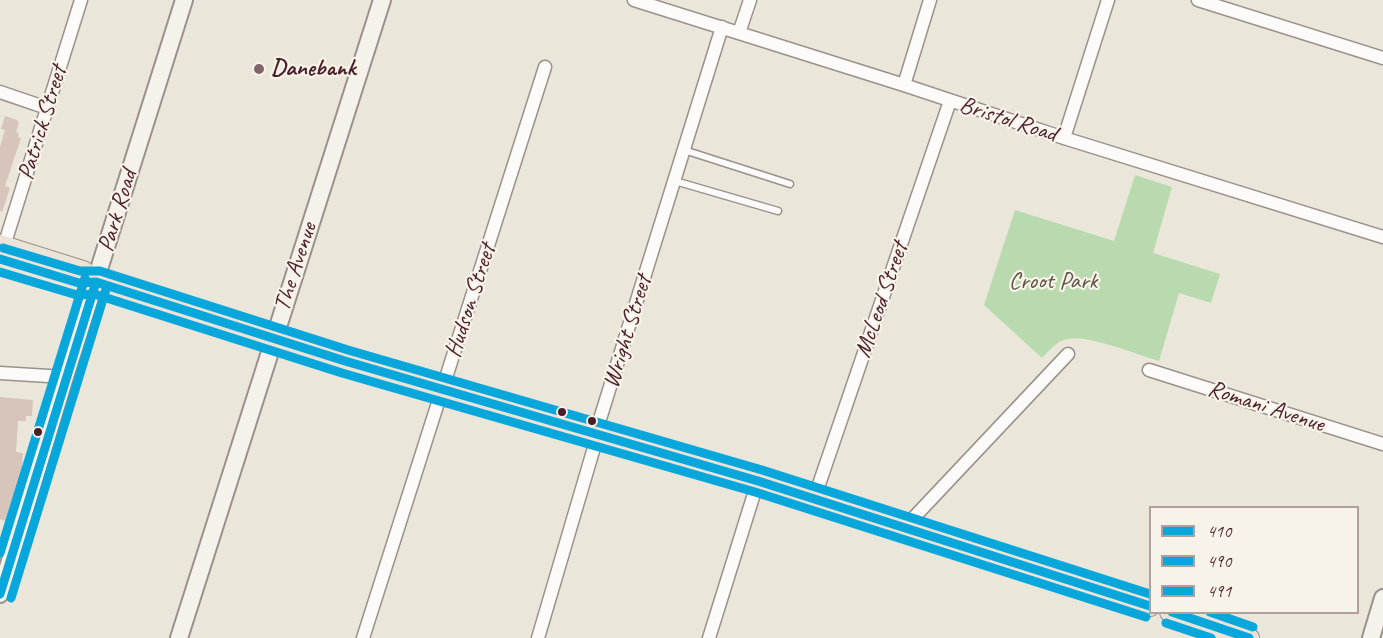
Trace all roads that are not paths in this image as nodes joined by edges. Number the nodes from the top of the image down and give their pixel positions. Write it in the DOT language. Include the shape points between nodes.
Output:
graph roads {
  1 [pos="81,0"];
  2 [pos="184,0"];
  3 [pos="382,0"];
  4 [pos="634,0"];
  5 [pos="750,0"];
  6 [pos="930,0"];
  7 [pos="1108,0"];
  8 [pos="1198,0"];
  9 [pos="722,27"];
  10 [pos="739,33"];
  11 [pos="1383,58"];
  12 [pos="545,67"];
  13 [pos="904,85"];
  14 [pos="0,92"];
  15 [pos="950,101"];
  16 [pos="47,108"];
  17 [pos="1064,138"];
  18 [pos="684,150"];
  19 [pos="675,181"];
  20 [pos="790,184"];
  21 [pos="778,212"];
  22 [pos="1383,237"];
  23 [pos="1,250"];
  24 [pos="96,282"];
  25 [pos="274,338"];
  26 [pos="1068,354"];
  27 [pos="1149,370"];
  28 [pos="0,373"];
  29 [pos="65,377"];
  30 [pos="443,388"];
  31 [pos="598,434"];
  32 [pos="1383,444"];
  33 [pos="758,481"];
  34 [pos="814,499"];
  35 [pos="904,528"];
  36 [pos="5,562"];
  37 [pos="0,594"];
  38 [pos="1383,598"];
  39 [pos="1149,606"];
  40 [pos="1176,614"];
  41 [pos="1380,627"];
  42 [pos="179,638"];
  43 [pos="363,638"];
  44 [pos="538,638"];
  45 [pos="709,638"];
  46 [pos="1249,638"];
  47 [pos="1371,638"];
  1 -- 16 [label="street, Patrick Street"];
  2 -- 24 [label="street, Park Road"];
  3 -- 25 [label="street, The Avenue"];
  4 -- 9 [label="street, Bristol Road"];
  5 -- 10 [label="street"];
  6 -- 13 [label="street"];
  7 -- 17 [label="street"];
  8 -- 11 [label="street"];
  9 -- 10 [label="street, Bristol Road"];
  9 -- 18 [label="street, Wright Street"];
  10 -- 13 [label="street, Bristol Road"];
  12 -- 30 [label="street, Hudson Street"];
  13 -- 15 [label="street, Bristol Road"];
  14 -- 16 [label="street"];
  15 -- 17 [label="street, Bristol Road"];
  15 -- 34 [label="street, McLeod Street"];
  16 -- 23 [label="street, Patrick Street"];
  17 -- 22 [label="street, Bristol Road"];
  18 -- 19 [label="street, Wright Street"];
  18 -- 20 [label="lane"];
  19 -- 21 [label="lane"];
  19 -- 31 [label="street, Wright Street"];
  23 -- 24 [label="main road" via="79,283"];
  24 -- 25 [label="main road"];
  24 -- 29 [label="street, Park Road"];
  25 -- 30 [label="main road"];
  25 -- 42 [label="street, The Avenue"];
  26 -- 35 [label="street"];
  27 -- 32 [label="street, Romani Avenue"];
  28 -- 29 [label="street"];
  29 -- 36 [label="street, Park Road"];
  30 -- 31 [label="main road"];
  30 -- 43 [label="street, Hudson Street"];
  31 -- 33 [label="main road"];
  31 -- 44 [label="street, Wright Street"];
  33 -- 34 [label="main road"];
  33 -- 45 [label="street"];
  34 -- 35 [label="main road"];
  35 -- 39 [label="main road"];
  36 -- 37 [label="street, Park Road"];
  38 -- 41 [label="street"];
  40 -- 46 [label="main road"];
  41 -- 47 [label="street"];
}
